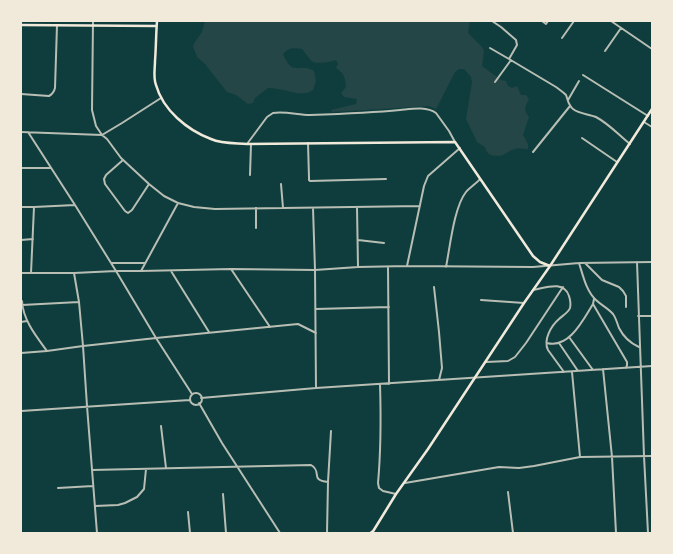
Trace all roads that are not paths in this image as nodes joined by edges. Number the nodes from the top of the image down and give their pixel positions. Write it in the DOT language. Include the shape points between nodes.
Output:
graph roads {
  1 [pos="93,21"];
  2 [pos="157,21"];
  3 [pos="492,21"];
  4 [pos="542,21"];
  5 [pos="548,21"];
  6 [pos="574,21"];
  7 [pos="611,21"];
  8 [pos="21,25"];
  9 [pos="56,25"];
  10 [pos="93,25"];
  11 [pos="157,26"];
  12 [pos="621,28"];
  13 [pos="562,38"];
  14 [pos="490,48"];
  15 [pos="652,49"];
  16 [pos="605,51"];
  17 [pos="510,59"];
  18 [pos="584,75"];
  19 [pos="579,81"];
  20 [pos="495,82"];
  21 [pos="21,94"];
  22 [pos="161,98"];
  23 [pos="567,101"];
  24 [pos="570,106"];
  25 [pos="652,109"];
  26 [pos="648,116"];
  27 [pos="644,122"];
  28 [pos="652,127"];
  29 [pos="21,132"];
  30 [pos="28,132"];
  31 [pos="102,135"];
  32 [pos="582,138"];
  33 [pos="456,142"];
  34 [pos="247,144"];
  35 [pos="252,144"];
  36 [pos="308,144"];
  37 [pos="630,144"];
  38 [pos="460,148"];
  39 [pos="534,152"];
  40 [pos="123,160"];
  41 [pos="618,163"];
  42 [pos="21,168"];
  43 [pos="51,168"];
  44 [pos="250,175"];
  45 [pos="386,179"];
  46 [pos="481,179"];
  47 [pos="148,184"];
  48 [pos="281,184"];
  49 [pos="178,203"];
  50 [pos="75,205"];
  51 [pos="420,206"];
  52 [pos="21,207"];
  53 [pos="34,207"];
  54 [pos="357,207"];
  55 [pos="256,208"];
  56 [pos="283,208"];
  57 [pos="313,208"];
  58 [pos="256,228"];
  59 [pos="33,239"];
  60 [pos="21,240"];
  61 [pos="358,240"];
  62 [pos="384,243"];
  63 [pos="637,262"];
  64 [pos="652,262"];
  65 [pos="111,263"];
  66 [pos="145,263"];
  67 [pos="579,263"];
  68 [pos="585,263"];
  69 [pos="407,266"];
  70 [pos="550,266"];
  71 [pos="358,267"];
  72 [pos="388,267"];
  73 [pos="446,267"];
  74 [pos="230,269"];
  75 [pos="315,270"];
  76 [pos="116,271"];
  77 [pos="141,271"];
  78 [pos="171,271"];
  79 [pos="21,273"];
  80 [pos="31,273"];
  81 [pos="74,273"];
  82 [pos="434,287"];
  83 [pos="563,287"];
  84 [pos="533,290"];
  85 [pos="594,299"];
  86 [pos="481,300"];
  87 [pos="21,301"];
  88 [pos="79,302"];
  89 [pos="524,303"];
  90 [pos="592,304"];
  91 [pos="22,305"];
  92 [pos="388,307"];
  93 [pos="626,307"];
  94 [pos="316,309"];
  95 [pos="638,316"];
  96 [pos="652,316"];
  97 [pos="21,322"];
  98 [pos="27,322"];
  99 [pos="270,327"];
  100 [pos="210,332"];
  101 [pos="316,333"];
  102 [pos="569,337"];
  103 [pos="156,338"];
  104 [pos="547,343"];
  105 [pos="559,343"];
  106 [pos="83,346"];
  107 [pos="639,347"];
  108 [pos="47,351"];
  109 [pos="21,353"];
  110 [pos="486,362"];
  111 [pos="652,366"];
  112 [pos="640,367"];
  113 [pos="626,368"];
  114 [pos="603,369"];
  115 [pos="593,370"];
  116 [pos="578,371"];
  117 [pos="564,372"];
  118 [pos="572,372"];
  119 [pos="475,378"];
  120 [pos="439,380"];
  121 [pos="380,384"];
  122 [pos="389,384"];
  123 [pos="316,388"];
  124 [pos="192,394"];
  125 [pos="202,398"];
  126 [pos="190,400"];
  127 [pos="199,403"];
  128 [pos="87,406"];
  129 [pos="21,411"];
  130 [pos="161,426"];
  131 [pos="331,431"];
  132 [pos="644,456"];
  133 [pos="652,456"];
  134 [pos="580,457"];
  135 [pos="612,457"];
  136 [pos="238,467"];
  137 [pos="166,468"];
  138 [pos="146,469"];
  139 [pos="92,470"];
  140 [pos="328,482"];
  141 [pos="405,483"];
  142 [pos="93,486"];
  143 [pos="58,488"];
  144 [pos="508,492"];
  145 [pos="224,494"];
  146 [pos="396,494"];
  147 [pos="94,506"];
  148 [pos="188,512"];
  149 [pos="97,533"];
  150 [pos="190,533"];
  151 [pos="226,533"];
  152 [pos="280,533"];
  153 [pos="326,533"];
  154 [pos="372,533"];
  155 [pos="513,533"];
  156 [pos="616,533"];
  157 [pos="648,533"];
  1 -- 10 [label="street"];
  2 -- 11 [label="main road"];
  3 -- 17 [label="street" via="516,40 517,45"];
  4 -- 5 [label="street" via="546,24"];
  6 -- 13 [label="street"];
  7 -- 12 [label="street"];
  8 -- 9 [label="main road"];
  9 -- 10 [label="main road"];
  9 -- 21 [label="street" via="53,94"];
  10 -- 11 [label="main road"];
  10 -- 31 [label="street" via="92,110 96,126"];
  11 -- 22 [label="main road" via="154,75"];
  12 -- 15 [label="street"];
  12 -- 16 [label="street"];
  14 -- 17 [label="street"];
  17 -- 20 [label="street"];
  17 -- 23 [label="street" via="563,92"];
  18 -- 26 [label="street"];
  19 -- 23 [label="street"];
  22 -- 31 [label="street"];
  22 -- 34 [label="main road" via="178,119 211,140"];
  23 -- 24 [label="street"];
  24 -- 37 [label="street" via="577,112 605,123"];
  24 -- 39 [label="street"];
  25 -- 26 [label="main road"];
  26 -- 27 [label="main road"];
  27 -- 28 [label="street"];
  27 -- 37 [label="main road"];
  29 -- 30 [label="street"];
  30 -- 31 [label="street"];
  30 -- 43 [label="street"];
  31 -- 40 [label="street"];
  32 -- 41 [label="street"];
  33 -- 34 [label="street" via="436,113 429,109 410,109 351,114 273,113 267,117"];
  33 -- 36 [label="main road"];
  33 -- 38 [label="main road"];
  34 -- 35 [label="main road"];
  35 -- 36 [label="main road"];
  35 -- 44 [label="street"];
  36 -- 45 [label="street" via="310,181"];
  37 -- 41 [label="main road"];
  38 -- 46 [label="main road"];
  38 -- 51 [label="street" via="428,176"];
  40 -- 47 [label="street"];
  40 -- 47 [label="street" via="106,175 104,181 125,211 128,213 132,210"];
  41 -- 70 [label="main road"];
  42 -- 43 [label="street"];
  43 -- 50 [label="street"];
  46 -- 70 [label="main road" via="534,256"];
  46 -- 73 [label="street" via="466,192 459,205"];
  47 -- 49 [label="street"];
  48 -- 56 [label="street"];
  49 -- 55 [label="street" via="215,209"];
  49 -- 66 [label="street"];
  50 -- 53 [label="street"];
  50 -- 65 [label="street"];
  51 -- 54 [label="street"];
  51 -- 69 [label="street"];
  52 -- 53 [label="street"];
  53 -- 59 [label="street"];
  54 -- 57 [label="street"];
  54 -- 61 [label="street"];
  55 -- 56 [label="street"];
  55 -- 58 [label="street"];
  56 -- 57 [label="street"];
  57 -- 75 [label="street"];
  59 -- 60 [label="street"];
  59 -- 80 [label="street"];
  61 -- 62 [label="street"];
  61 -- 71 [label="street"];
  63 -- 64 [label="street"];
  63 -- 68 [label="street"];
  63 -- 95 [label="street"];
  65 -- 66 [label="street"];
  65 -- 76 [label="street"];
  66 -- 77 [label="street"];
  67 -- 68 [label="street"];
  67 -- 70 [label="street"];
  67 -- 85 [label="street"];
  68 -- 93 [label="street" via="602,280 623,291 626,296"];
  69 -- 72 [label="street"];
  69 -- 73 [label="street"];
  70 -- 73 [label="street"];
  70 -- 84 [label="main road"];
  71 -- 72 [label="street"];
  71 -- 75 [label="street"];
  72 -- 92 [label="street"];
  74 -- 75 [label="street"];
  74 -- 78 [label="street"];
  74 -- 99 [label="street"];
  75 -- 94 [label="street"];
  76 -- 77 [label="street"];
  76 -- 81 [label="street"];
  76 -- 103 [label="street"];
  77 -- 78 [label="street"];
  78 -- 100 [label="street"];
  79 -- 80 [label="street"];
  80 -- 81 [label="street"];
  81 -- 88 [label="street"];
  82 -- 120 [label="street" via="442,368"];
  83 -- 84 [label="street"];
  83 -- 104 [label="street" via="569,294 570,308 552,327"];
  83 -- 110 [label="street" via="514,357 508,361"];
  84 -- 89 [label="main road"];
  85 -- 90 [label="street"];
  85 -- 107 [label="street" via="612,312 627,339"];
  86 -- 89 [label="street"];
  87 -- 91 [label="street"];
  88 -- 91 [label="street"];
  88 -- 106 [label="street"];
  89 -- 110 [label="main road"];
  90 -- 102 [label="street" via="580,326"];
  90 -- 113 [label="street" via="627,362"];
  91 -- 98 [label="street"];
  92 -- 94 [label="street"];
  92 -- 122 [label="street"];
  94 -- 101 [label="street"];
  95 -- 96 [label="street"];
  95 -- 107 [label="street"];
  97 -- 98 [label="street"];
  98 -- 108 [label="street"];
  99 -- 100 [label="street"];
  99 -- 101 [label="street" via="298,324"];
  100 -- 103 [label="street"];
  101 -- 123 [label="street"];
  102 -- 105 [label="street"];
  102 -- 115 [label="street"];
  103 -- 106 [label="street"];
  103 -- 124 [label="street"];
  104 -- 105 [label="street"];
  104 -- 117 [label="street" via="548,350"];
  105 -- 116 [label="street"];
  106 -- 108 [label="street"];
  106 -- 128 [label="street"];
  107 -- 112 [label="street"];
  108 -- 109 [label="street"];
  110 -- 119 [label="main road"];
  111 -- 112 [label="street"];
  112 -- 113 [label="street"];
  112 -- 132 [label="street"];
  113 -- 114 [label="street"];
  114 -- 115 [label="street"];
  114 -- 135 [label="street"];
  115 -- 116 [label="street"];
  116 -- 118 [label="street"];
  117 -- 118 [label="street"];
  117 -- 119 [label="street"];
  118 -- 134 [label="street"];
  119 -- 120 [label="street"];
  119 -- 141 [label="main road"];
  120 -- 122 [label="street"];
  121 -- 122 [label="street"];
  121 -- 123 [label="street"];
  121 -- 146 [label="street" via="378,482 379,488 383,491"];
  123 -- 125 [label="street"];
  124 -- 125 [label="street" via="198,393"];
  124 -- 126 [label="street"];
  125 -- 127 [label="street"];
  126 -- 127 [label="street" via="194,404"];
  126 -- 128 [label="street"];
  127 -- 136 [label="street"];
  128 -- 129 [label="street"];
  128 -- 139 [label="street"];
  130 -- 137 [label="street"];
  131 -- 140 [label="street"];
  132 -- 133 [label="street"];
  132 -- 135 [label="street"];
  132 -- 157 [label="street"];
  134 -- 135 [label="street"];
  134 -- 141 [label="street" via="524,468 499,467"];
  135 -- 156 [label="street"];
  136 -- 137 [label="street"];
  136 -- 140 [label="street" via="311,465 316,469 318,479"];
  136 -- 152 [label="street"];
  137 -- 138 [label="street"];
  138 -- 139 [label="street"];
  138 -- 147 [label="street" via="144,490 137,497 118,505"];
  139 -- 142 [label="street"];
  140 -- 153 [label="street"];
  141 -- 146 [label="main road"];
  142 -- 143 [label="street"];
  142 -- 147 [label="street"];
  144 -- 155 [label="street"];
  145 -- 151 [label="street"];
  146 -- 154 [label="main road"];
  147 -- 149 [label="street"];
  148 -- 150 [label="street"];
}
